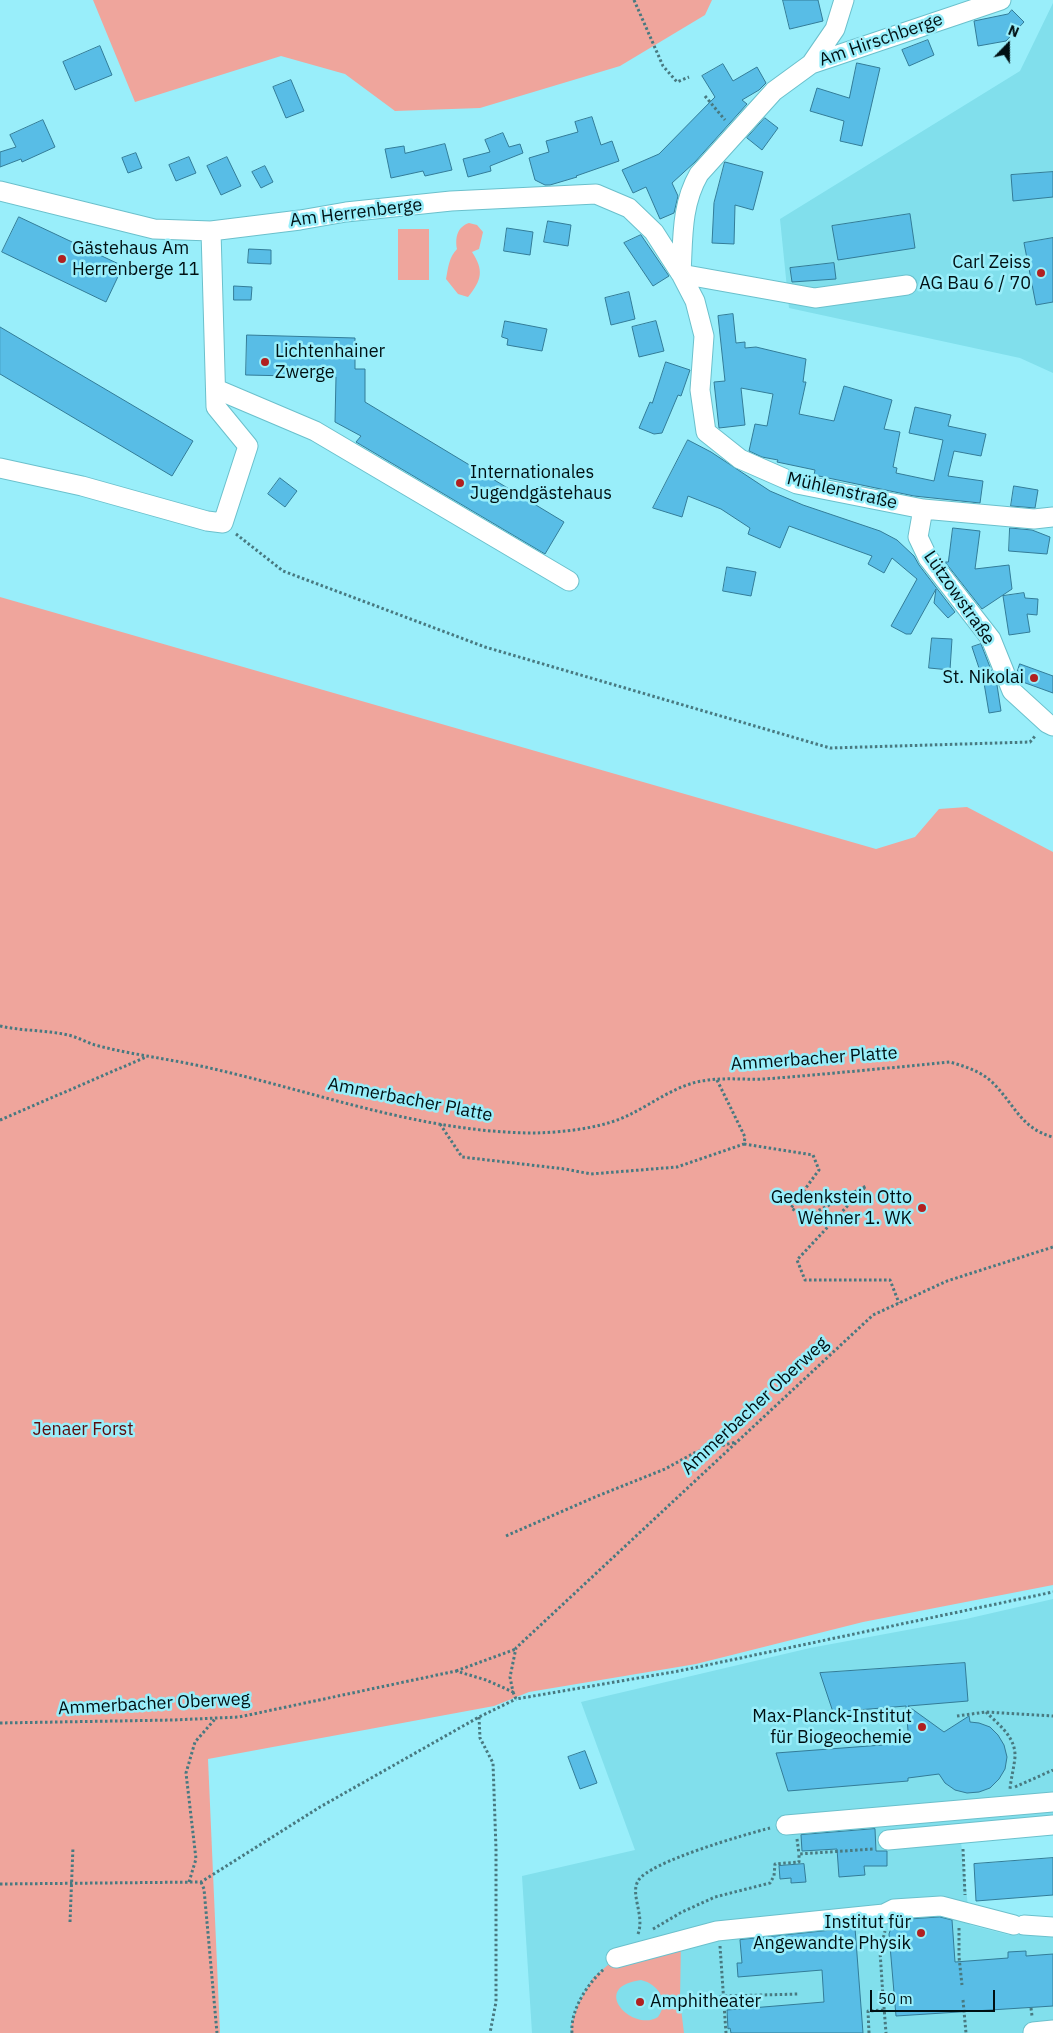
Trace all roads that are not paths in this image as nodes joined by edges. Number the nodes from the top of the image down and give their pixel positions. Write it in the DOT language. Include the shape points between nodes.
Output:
graph roads {
  1 [pos="844,0"];
  2 [pos="995,1"];
  3 [pos="811,64"];
  4 [pos="0,191"];
  5 [pos="684,216"];
  6 [pos="210,231"];
  7 [pos="654,232"];
  8 [pos="681,274"];
  9 [pos="907,286"];
  10 [pos="216,389"];
  11 [pos="0,468"];
  12 [pos="923,508"];
  13 [pos="1053,517"];
  14 [pos="569,581"];
  15 [pos="1050,725"];
  16 [pos="1053,1802"];
  17 [pos="786,1825"];
  18 [pos="1053,1825"];
  19 [pos="888,1840"];
  20 [pos="1053,1927"];
  21 [pos="616,1958"];
  22 [pos="1053,2030"];
  23 [pos="1033,2032"];
  1 -- 3 [label="street" via="835,29"];
  2 -- 3 [label="street, Am Hirschberge"];
  3 -- 5 [label="street, Am Hirschberge" via="774,91 699,174 690,190"];
  4 -- 6 [label="street, Am Herrenberge" via="145,227"];
  5 -- 7 [label="street"];
  5 -- 8 [label="street, Am Hirschberge"];
  6 -- 7 [label="street, Am Herrenberge" via="451,201 596,194 629,208"];
  6 -- 10 [label="street"];
  7 -- 8 [label="street, Am Herrenberge"];
  8 -- 9 [label="street" via="815,298"];
  8 -- 12 [label="street, Mühlenstraße" via="695,301 704,336 700,390 706,432 740,459 797,484"];
  10 -- 11 [label="street" via="216,407 248,446 223,523"];
  10 -- 14 [label="street" via="315,431"];
  12 -- 13 [label="street, Mühlenstraße" via="1034,519"];
  12 -- 15 [label="street, Lützowstraße" via="918,537 928,558 991,639 1012,691"];
  16 -- 17 [label="street"];
  18 -- 19 [label="street"];
  20 -- 21 [label="street" via="1019,1925 941,1906 904,1908 884,1914 717,1931"];
  22 -- 23 [label="street"];
}
